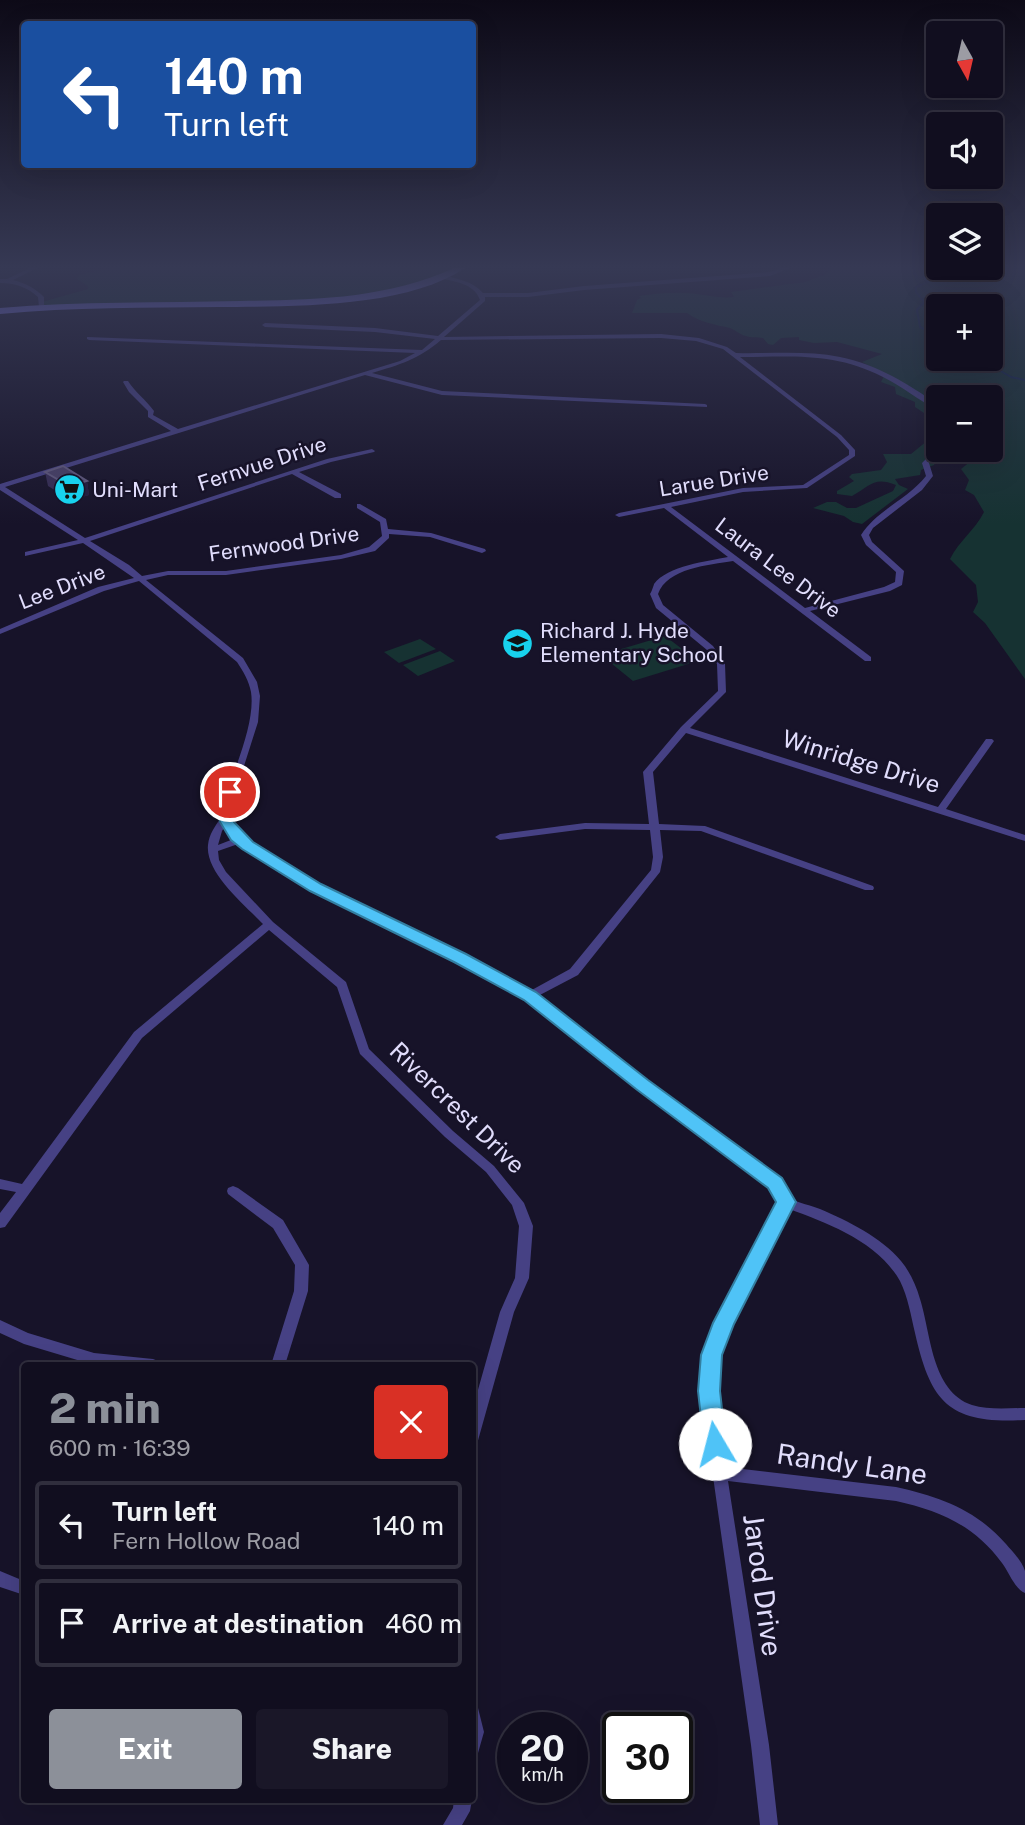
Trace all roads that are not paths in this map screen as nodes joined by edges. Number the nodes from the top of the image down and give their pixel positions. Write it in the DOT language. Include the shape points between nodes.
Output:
graph roads {
  1 [pos="421,353"];
  2 [pos="731,353"];
  3 [pos="735,355"];
  4 [pos="364,373"];
  5 [pos="126,382"];
  6 [pos="926,399"];
  7 [pos="705,406"];
  8 [pos="176,431"];
  9 [pos="372,451"];
  10 [pos="926,462"];
  11 [pos="293,471"];
  12 [pos="0,487"];
  13 [pos="338,496"];
  14 [pos="360,506"];
  15 [pos="666,506"];
  16 [pos="619,515"];
  17 [pos="385,531"];
  18 [pos="85,540"];
  19 [pos="482,551"];
  20 [pos="28,554"];
  21 [pos="735,558"];
  22 [pos="138,579"];
  23 [pos="805,610"];
  24 [pos="0,632"];
  25 [pos="868,659"];
  26 [pos="684,729"];
  27 [pos="989,741"];
  28 [pos="941,809"];
  29 [pos="226,817"];
  30 [pos="652,826"];
  31 [pos="500,837"];
  32 [pos="1025,838"];
  33 [pos="241,841"];
  34 [pos="213,850"];
  35 [pos="869,888"];
  36 [pos="269,924"];
  37 [pos="530,996"];
  38 [pos="0,1184"];
  39 [pos="23,1189"];
  40 [pos="233,1191"];
  41 [pos="786,1202"];
  42 [pos="0,1223"];
  43 [pos="0,1326"];
  44 [pos="124,1362"];
  45 [pos="279,1362"];
  46 [pos="1025,1414"];
  47 [pos="476,1416"];
  48 [pos="721,1473"];
  49 [pos="0,1579"];
  50 [pos="1025,1585"];
  51 [pos="21,1587"];
  52 [pos="462,1803"];
  53 [pos="452,1825"];
  54 [pos="769,1825"];
  1 -- 4 [label="street"];
  2 -- 3 [label="street, Larue Drive"];
  3 -- 6 [label="street" via="852,362"];
  3 -- 15 [label="street, Larue Drive" via="839,436 851,447 852,456 806,487 743,490"];
  4 -- 7 [label="street" via="452,394"];
  4 -- 8 [label="street"];
  5 -- 8 [label="street" via="132,394 152,411 150,416"];
  8 -- 12 [label="street"];
  9 -- 11 [label="street, Fernvue Drive"];
  10 -- 23 [label="street" via="930,476 920,489 865,535 900,571 899,583"];
  11 -- 13 [label="street, Fernwood Drive"];
  11 -- 18 [label="street, Fernvue Drive"];
  12 -- 18 [label="street"];
  14 -- 17 [label="street, Fernwood Drive" via="383,521"];
  15 -- 16 [label="street, Larue Drive"];
  15 -- 21 [label="street, Laura Lee Drive"];
  17 -- 19 [label="street" via="431,536"];
  17 -- 22 [label="street, Fernwood Drive" via="386,536 372,549 341,557 226,573 168,573"];
  18 -- 20 [label="street, Fernvue Drive"];
  18 -- 22 [label="street"];
  21 -- 23 [label="street, Laura Lee Drive"];
  21 -- 26 [label="street" via="672,574 654,589 659,606 710,648 721,664 722,692"];
  22 -- 24 [label="street, Lee Drive" via="101,589"];
  22 -- 29 [label="street" via="240,660 252,678 256,697 252,722"];
  23 -- 25 [label="street, Laura Lee Drive"];
  26 -- 28 [label="street, Winridge Drive"];
  26 -- 30 [label="street" via="648,772"];
  27 -- 28 [label="street"];
  28 -- 32 [label="street, Winridge Drive"];
  29 -- 33 [label="street"];
  29 -- 34 [label="street" via="216,831"];
  30 -- 31 [label="street" via="585,826"];
  30 -- 35 [label="street" via="702,828"];
  30 -- 37 [label="street" via="658,857 652,877 574,972"];
  33 -- 34 [label="street"];
  33 -- 37 [label="street" via="315,887"];
  34 -- 36 [label="street, Rivercrest Drive" via="222,874"];
  36 -- 39 [label="street" via="138,1035"];
  36 -- 47 [label="street, Rivercrest Drive" via="342,985 364,1051 490,1169 518,1203 526,1226 522,1278"];
  37 -- 41 [label="street" via="775,1183"];
  38 -- 39 [label="street"];
  39 -- 42 [label="street"];
  40 -- 45 [label="street" via="278,1224 302,1265 301,1292"];
  41 -- 46 [label="street" via="815,1212 867,1241 898,1268 938,1381 949,1398 985,1415"];
  41 -- 48 [label="street, Jarod Drive" via="711,1355 709,1391"];
  43 -- 44 [label="street" via="94,1359"];
  48 -- 50 [label="street, Randy Lane" via="867,1489 936,1502 991,1538"];
  48 -- 54 [label="street, Jarod Drive"];
  49 -- 51 [label="street"];
  52 -- 53 [label="street"];
}
